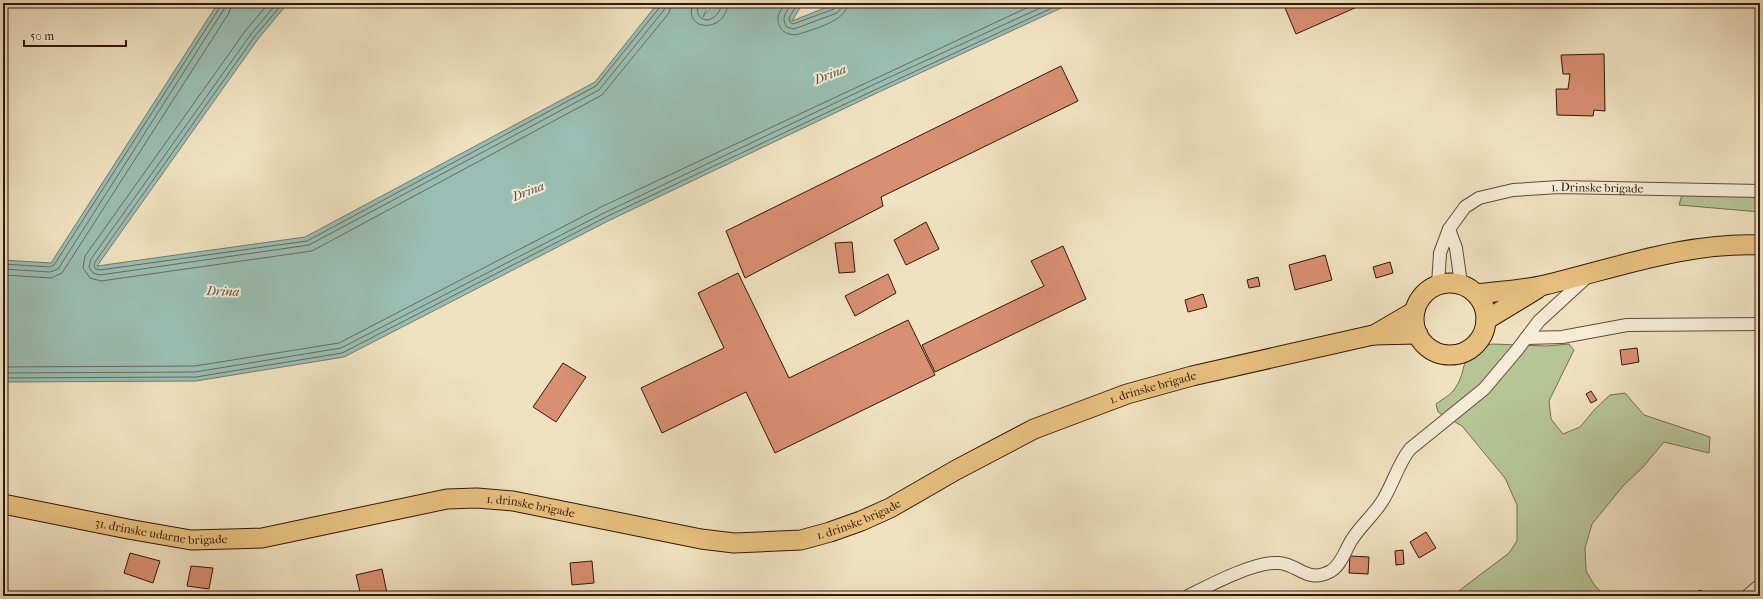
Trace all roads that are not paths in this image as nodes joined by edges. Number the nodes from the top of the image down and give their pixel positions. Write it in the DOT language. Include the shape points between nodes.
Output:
graph roads {
  1 [pos="1760,192"];
  2 [pos="1449,229"];
  3 [pos="1760,245"];
  4 [pos="1592,272"];
  5 [pos="1438,285"];
  6 [pos="1544,285"];
  7 [pos="1468,289"];
  8 [pos="1415,311"];
  9 [pos="1486,320"];
  10 [pos="1760,324"];
  11 [pos="1418,334"];
  12 [pos="1373,335"];
  13 [pos="1526,338"];
  14 [pos="3,504"];
  15 [pos="320,526"];
  16 [pos="1760,585"];
  17 [pos="1188,596"];
  18 [pos="1747,596"];
  1 -- 2 [label="street, 1. Drinske brigade" via="1559,187 1513,190 1479,198 1465,206"];
  2 -- 5 [label="street, 1. Drinske brigade" via="1440,253"];
  2 -- 7 [label="street"];
  3 -- 4 [label="main road" via="1742,244 1669,252"];
  4 -- 6 [label="main road"];
  4 -- 13 [label="street" via="1539,321"];
  5 -- 7 [label="main road" via="1450,283"];
  5 -- 8 [label="main road" via="1420,300"];
  6 -- 7 [label="main road"];
  6 -- 9 [label="main road"];
  7 -- 9 [label="main road" via="1482,301"];
  8 -- 11 [label="main road"];
  8 -- 12 [label="main road"];
  9 -- 11 [label="main road" via="1484,332 1478,342 1458,354 1435,351 1425,344"];
  10 -- 13 [label="street" via="1627,325 1562,337"];
  11 -- 12 [label="main road"];
  12 -- 15 [label="main road, 1. drinske brigade" via="1192,376 1127,394 1034,429 890,508 861,521 801,540 767,543 721,542 513,500 478,498 447,499"];
  13 -- 17 [label="street" via="1484,389 1404,456 1384,500 1352,540 1339,564 1320,576 1311,576 1280,563 1266,564"];
  14 -- 15 [label="main road, 31. drinske udarne brigade" via="191,540 262,538"];
  16 -- 18 [label="street"];
}
